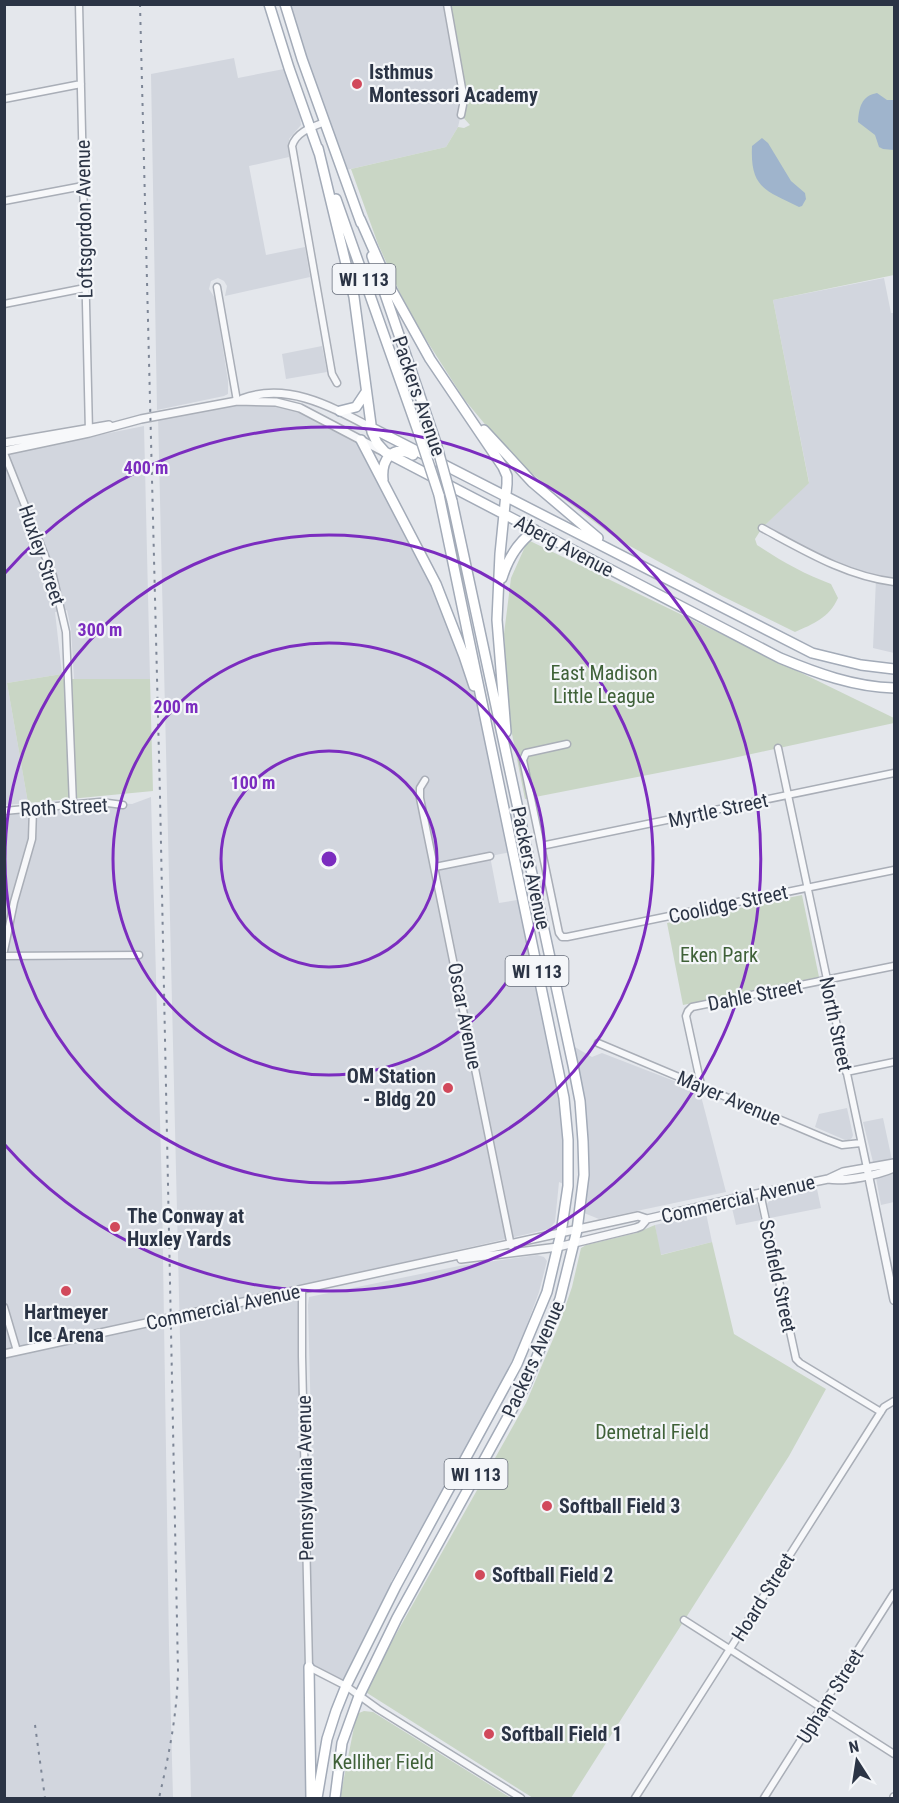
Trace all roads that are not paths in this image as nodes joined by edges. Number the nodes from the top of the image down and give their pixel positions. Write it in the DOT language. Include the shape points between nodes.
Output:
graph roads {
  1 [pos="79,4"];
  2 [pos="269,4"];
  3 [pos="285,4"];
  4 [pos="447,4"];
  5 [pos="81,84"];
  6 [pos="4,99"];
  7 [pos="460,115"];
  8 [pos="325,122"];
  9 [pos="310,128"];
  10 [pos="318,148"];
  11 [pos="83,186"];
  12 [pos="4,201"];
  13 [pos="360,219"];
  14 [pos="217,287"];
  15 [pos="86,288"];
  16 [pos="4,304"];
  17 [pos="337,383"];
  18 [pos="366,392"];
  19 [pos="458,400"];
  20 [pos="237,401"];
  21 [pos="340,411"];
  22 [pos="370,427"];
  23 [pos="89,430"];
  24 [pos="361,440"];
  25 [pos="4,443"];
  26 [pos="4,452"];
  27 [pos="388,454"];
  28 [pos="473,480"];
  29 [pos="384,484"];
  30 [pos="506,496"];
  31 [pos="504,513"];
  32 [pos="762,528"];
  33 [pos="535,530"];
  34 [pos="611,549"];
  35 [pos="894,582"];
  36 [pos="499,589"];
  37 [pos="894,669"];
  38 [pos="894,688"];
  39 [pos="484,716"];
  40 [pos="567,744"];
  41 [pos="778,748"];
  42 [pos="508,761"];
  43 [pos="894,773"];
  44 [pos="425,780"];
  45 [pos="788,795"];
  46 [pos="73,805"];
  47 [pos="123,805"];
  48 [pos="33,808"];
  49 [pos="4,811"];
  50 [pos="541,846"];
  51 [pos="490,856"];
  52 [pos="435,867"];
  53 [pos="894,870"];
  54 [pos="807,887"];
  55 [pos="4,951"];
  56 [pos="139,955"];
  57 [pos="4,956"];
  58 [pos="894,966"];
  59 [pos="827,981"];
  60 [pos="597,1043"];
  61 [pos="894,1062"];
  62 [pos="846,1072"];
  63 [pos="701,1085"];
  64 [pos="861,1143"];
  65 [pos="894,1163"];
  66 [pos="894,1168"];
  67 [pos="867,1171"];
  68 [pos="760,1193"];
  69 [pos="647,1219"];
  70 [pos="577,1230"];
  71 [pos="561,1233"];
  72 [pos="511,1244"];
  73 [pos="574,1244"];
  74 [pos="558,1246"];
  75 [pos="513,1253"];
  76 [pos="441,1260"];
  77 [pos="302,1290"];
  78 [pos="894,1300"];
  79 [pos="4,1307"];
  80 [pos="17,1351"];
  81 [pos="4,1354"];
  82 [pos="894,1401"];
  83 [pos="881,1412"];
  84 [pos="894,1593"];
  85 [pos="684,1620"];
  86 [pos="730,1649"];
  87 [pos="309,1667"];
  88 [pos="346,1686"];
  89 [pos="359,1696"];
  90 [pos="822,1708"];
  91 [pos="894,1754"];
  92 [pos="311,1798"];
  93 [pos="317,1798"];
  94 [pos="335,1798"];
  95 [pos="521,1798"];
  96 [pos="635,1798"];
  97 [pos="764,1798"];
  1 -- 5 [label="street, Loftsgordon Avenue"];
  2 -- 9 [label="main road, Packers Avenue / WI 113"];
  3 -- 8 [label="main road, Packers Avenue / WI 113"];
  4 -- 7 [label="street" via="463,94"];
  5 -- 6 [label="street"];
  5 -- 11 [label="street, Loftsgordon Avenue"];
  8 -- 9 [label="street"];
  8 -- 13 [label="main road, Packers Avenue / WI 113"];
  9 -- 10 [label="main road, Packers Avenue / WI 113"];
  9 -- 17 [label="street" via="294,140 293,150 332,374"];
  10 -- 18 [label="main road" via="354,297"];
  10 -- 39 [label="main road, Packers Avenue / WI 113, bridge" via="439,495"];
  11 -- 12 [label="street"];
  11 -- 15 [label="street, Loftsgordon Avenue"];
  13 -- 19 [label="main road" via="404,313"];
  13 -- 42 [label="main road, Packers Avenue / WI 113, bridge" via="452,501"];
  14 -- 20 [label="street"];
  15 -- 16 [label="street"];
  15 -- 23 [label="street, Loftsgordon Avenue"];
  18 -- 21 [label="main road" via="356,407"];
  18 -- 22 [label="main road"];
  19 -- 30 [label="main road" via="505,470"];
  19 -- 34 [label="main road" via="532,482"];
  20 -- 21 [label="street, Aberg Avenue" via="255,395 286,394"];
  20 -- 23 [label="street, Aberg Avenue"];
  20 -- 24 [label="street, Aberg Avenue" via="276,402 300,408"];
  21 -- 22 [label="street, Aberg Avenue"];
  22 -- 27 [label="main road" via="373,437"];
  22 -- 28 [label="main road, Aberg Avenue"];
  23 -- 25 [label="street, Aberg Avenue"];
  23 -- 26 [label="street, Aberg Avenue"];
  24 -- 27 [label="street, Aberg Avenue"];
  24 -- 29 [label="main road"];
  26 -- 46 [label="street, Huxley Street" via="53,576 66,632"];
  27 -- 28 [label="main road" via="407,452 462,479"];
  27 -- 29 [label="main road"];
  27 -- 31 [label="main road, Aberg Avenue"];
  28 -- 30 [label="main road, Aberg Avenue"];
  29 -- 39 [label="main road" via="436,584"];
  30 -- 31 [label="main road"];
  30 -- 34 [label="main road, Aberg Avenue"];
  31 -- 33 [label="main road, Aberg Avenue"];
  31 -- 36 [label="main road"];
  32 -- 35 [label="street" via="821,560 861,576"];
  33 -- 36 [label="main road" via="511,556"];
  33 -- 38 [label="main road, Aberg Avenue" via="780,658 836,679"];
  34 -- 37 [label="main road, Aberg Avenue" via="812,653 861,666"];
  36 -- 42 [label="main road" via="497,632"];
  39 -- 71 [label="main road, Packers Avenue / WI 113" via="564,1098 569,1162"];
  40 -- 50 [label="street" via="524,754"];
  41 -- 45 [label="street, North Street"];
  42 -- 70 [label="main road, Packers Avenue / WI 113" via="580,1101 584,1174"];
  43 -- 45 [label="street, Myrtle Street"];
  44 -- 52 [label="street, Oscar Avenue" via="420,798"];
  45 -- 50 [label="street, Myrtle Street"];
  45 -- 54 [label="street, North Street"];
  46 -- 47 [label="street, Roth Street"];
  46 -- 48 [label="street, Roth Street"];
  48 -- 49 [label="street, Roth Street"];
  48 -- 55 [label="street" via="32,838"];
  50 -- 54 [label="street, Coolidge Street" via="562,937"];
  51 -- 52 [label="street"];
  52 -- 72 [label="street, Oscar Avenue"];
  53 -- 54 [label="street, Coolidge Street"];
  54 -- 59 [label="street, North Street"];
  56 -- 57 [label="street"];
  58 -- 59 [label="street, Dahle Street"];
  59 -- 62 [label="street, North Street"];
  59 -- 63 [label="street, Dahle Street" via="696,1006 688,1011 686,1017"];
  60 -- 63 [label="street, Mayer Avenue"];
  61 -- 62 [label="street"];
  62 -- 64 [label="street, North Street"];
  63 -- 64 [label="street, Mayer Avenue" via="834,1142"];
  64 -- 67 [label="street, North Street"];
  65 -- 67 [label="street, Commercial Avenue"];
  66 -- 67 [label="street, Commercial Avenue"];
  67 -- 68 [label="street, Commercial Avenue"];
  67 -- 78 [label="street, North Street"];
  68 -- 69 [label="street, Commercial Avenue"];
  68 -- 83 [label="street, Scofield Street" via="796,1359"];
  69 -- 70 [label="street, Commercial Avenue" via="638,1216"];
  69 -- 73 [label="street, Commercial Avenue" via="636,1228"];
  70 -- 71 [label="street, Commercial Avenue"];
  70 -- 73 [label="main road, Packers Avenue / WI 113"];
  71 -- 72 [label="street, Commercial Avenue"];
  71 -- 74 [label="main road, Packers Avenue / WI 113"];
  72 -- 75 [label="street, Oscar Avenue"];
  72 -- 76 [label="street, Commercial Avenue"];
  73 -- 74 [label="street, Commercial Avenue"];
  73 -- 89 [label="main road, Packers Avenue / WI 113" via="560,1299 526,1384 397,1618"];
  74 -- 75 [label="street, Commercial Avenue"];
  74 -- 88 [label="main road, Packers Avenue / WI 113" via="546,1292 517,1364"];
  75 -- 76 [label="street, Commercial Avenue"];
  76 -- 77 [label="street, Commercial Avenue"];
  77 -- 80 [label="street, Commercial Avenue"];
  77 -- 87 [label="street, Pennsylvania Avenue"];
  79 -- 80 [label="street"];
  80 -- 81 [label="street, Commercial Avenue"];
  82 -- 83 [label="street, Hoard Street"];
  83 -- 86 [label="street, Hoard Street"];
  84 -- 90 [label="street, Upham Street"];
  85 -- 86 [label="street"];
  86 -- 90 [label="street"];
  86 -- 96 [label="street, Hoard Street"];
  87 -- 88 [label="street"];
  87 -- 92 [label="main road"];
  88 -- 89 [label="street"];
  88 -- 93 [label="main road, WI 113" via="327,1739"];
  89 -- 94 [label="main road, WI 113" via="342,1743"];
  89 -- 95 [label="street"];
  90 -- 91 [label="street"];
  90 -- 97 [label="street, Upham Street"];
}
